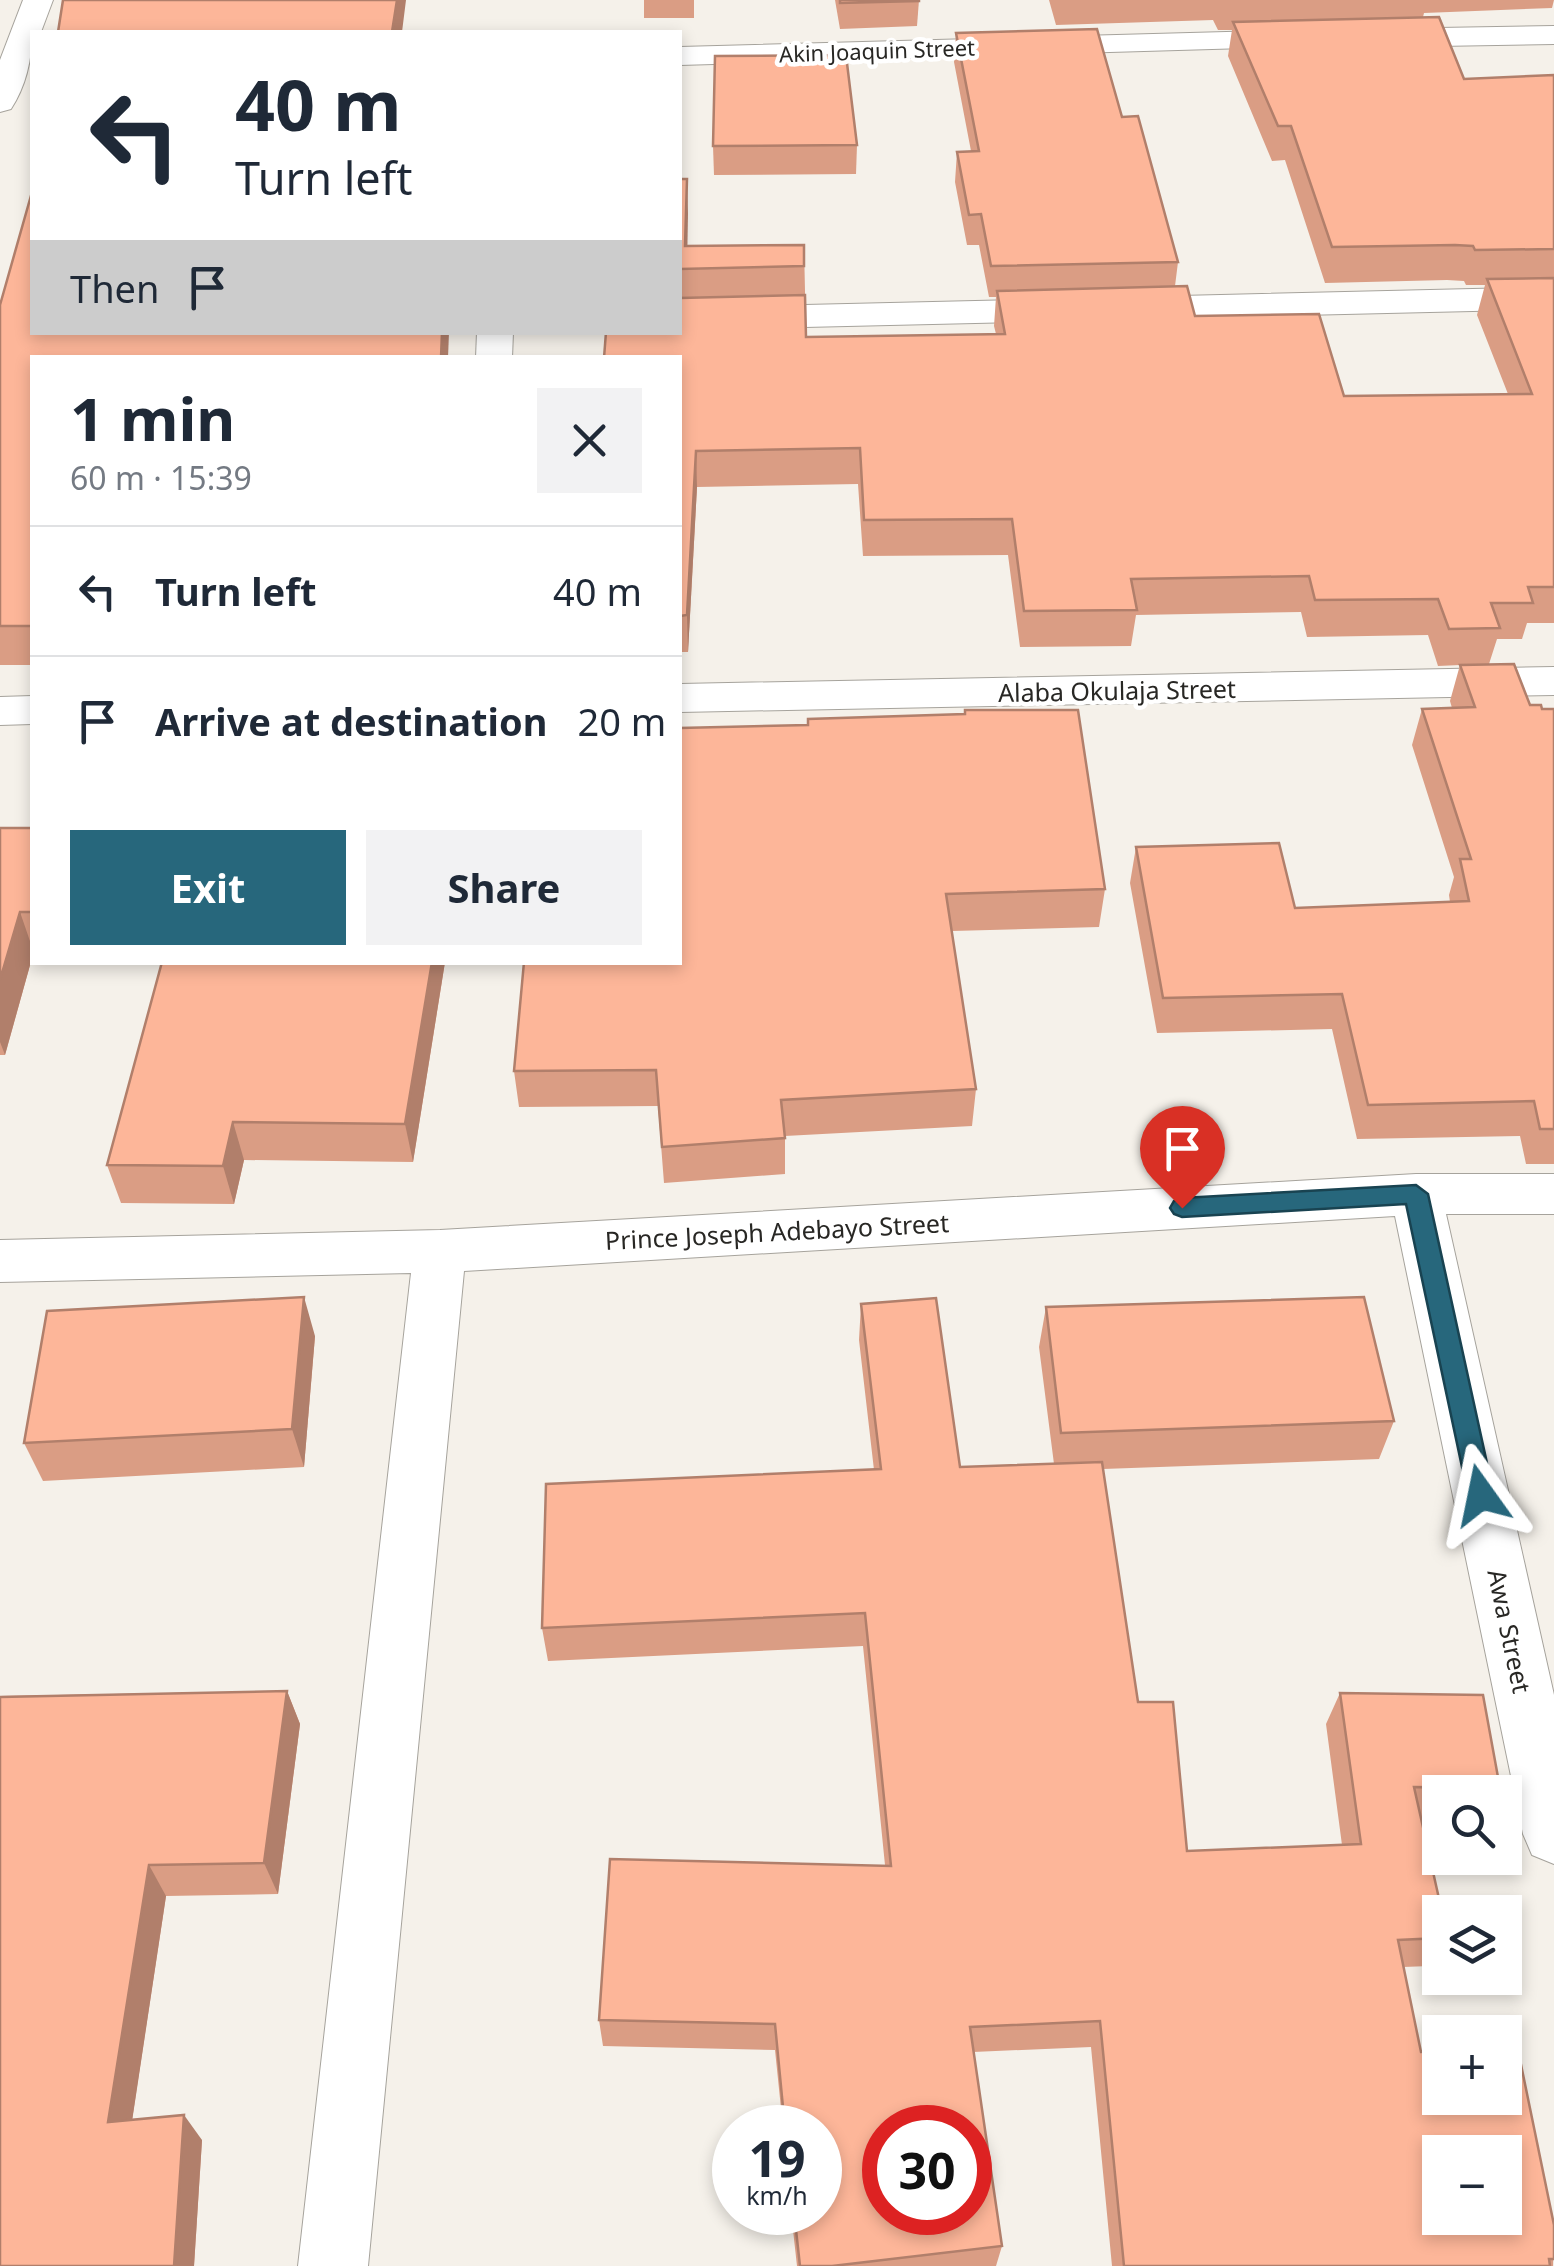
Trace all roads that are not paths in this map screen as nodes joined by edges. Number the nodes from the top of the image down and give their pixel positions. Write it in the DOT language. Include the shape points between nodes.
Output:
graph roads {
  1 [pos="38,0"];
  2 [pos="1554,35"];
  3 [pos="682,56"];
  4 [pos="16,59"];
  5 [pos="0,102"];
  6 [pos="1554,298"];
  7 [pos="682,318"];
  8 [pos="1554,680"];
  9 [pos="682,698"];
  10 [pos="30,710"];
  11 [pos="0,711"];
  12 [pos="1416,1194"];
  13 [pos="1554,1194"];
  14 [pos="440,1251"];
  15 [pos="0,1261"];
  16 [pos="1554,1834"];
  17 [pos="333,2266"];
  1 -- 4 [label="street"];
  2 -- 3 [label="street, Akin Joaquin Street" via="1331,39 1162,28"];
  4 -- 5 [label="street"];
  6 -- 7 [label="street"];
  8 -- 9 [label="street, Alaba Okulaja Street"];
  10 -- 11 [label="street"];
  12 -- 13 [label="street, Prince Joseph Adebayo Street"];
  12 -- 14 [label="street, Prince Joseph Adebayo Street"];
  12 -- 16 [label="street, Awa Street"];
  14 -- 15 [label="street, Prince Joseph Adebayo Street"];
  14 -- 17 [label="street"];
}
